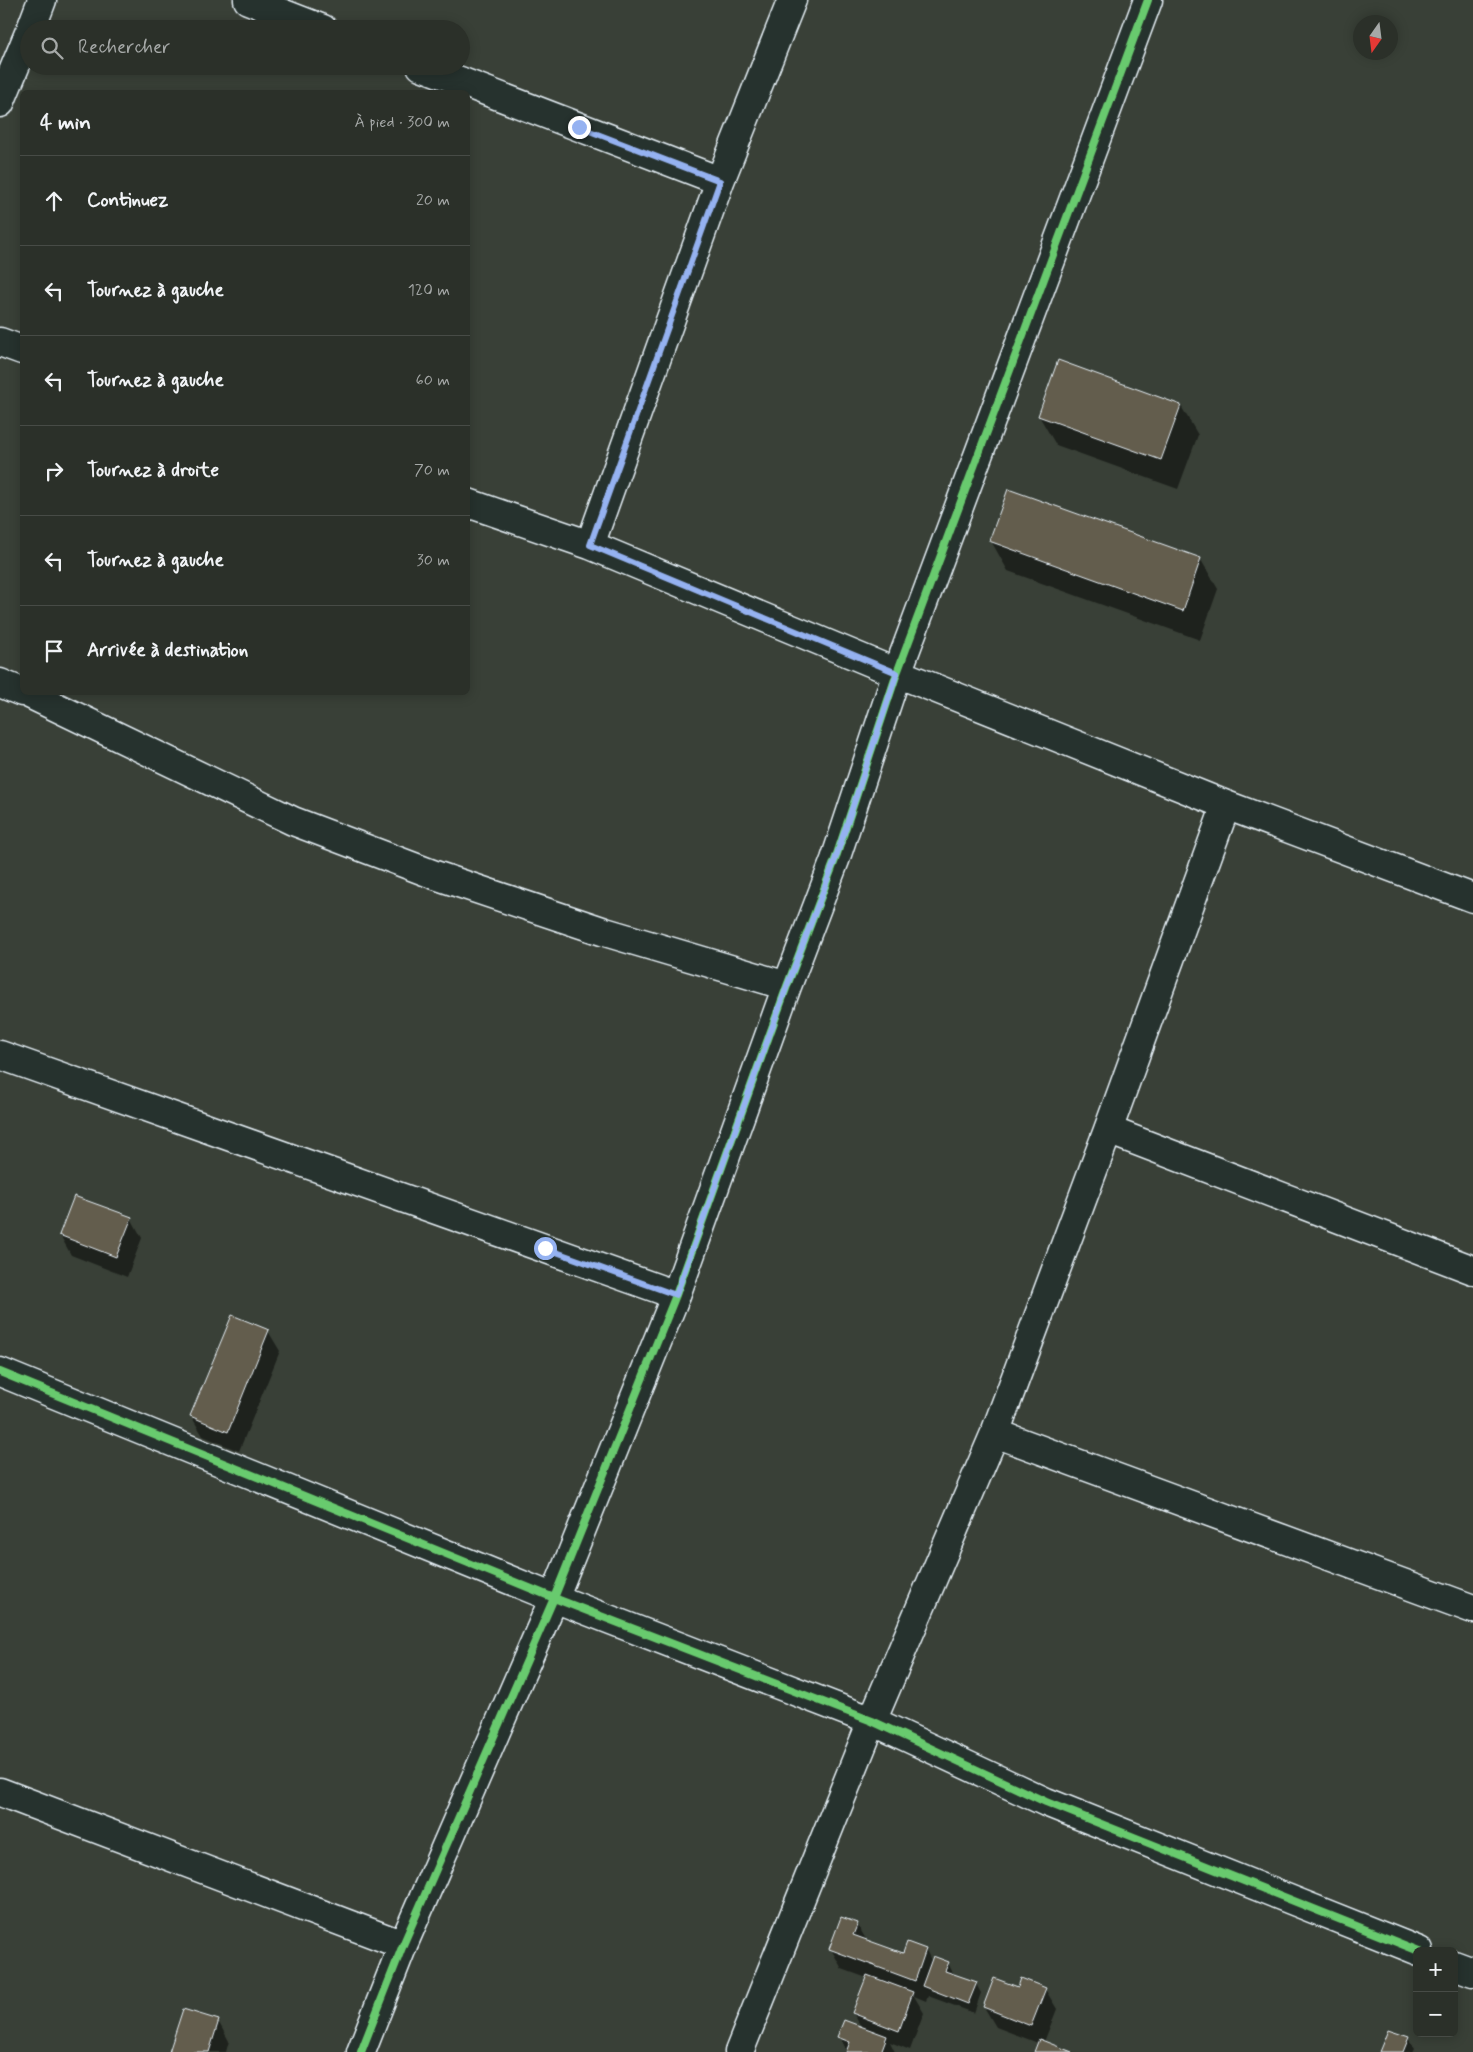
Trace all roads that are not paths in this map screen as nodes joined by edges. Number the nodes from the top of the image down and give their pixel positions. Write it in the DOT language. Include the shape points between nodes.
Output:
graph roads {
  1 [pos="42,0"];
  2 [pos="248,0"];
  3 [pos="792,0"];
  4 [pos="1148,0"];
  5 [pos="34,20"];
  6 [pos="300,20"];
  7 [pos="20,55"];
  8 [pos="431,77"];
  9 [pos="467,90"];
  10 [pos="470,91"];
  11 [pos="0,103"];
  12 [pos="720,181"];
  13 [pos="0,342"];
  14 [pos="20,349"];
  15 [pos="470,504"];
  16 [pos="590,545"];
  17 [pos="897,673"];
  18 [pos="0,684"];
  19 [pos="20,691"];
  20 [pos="30,695"];
  21 [pos="1226,805"];
  22 [pos="1473,898"];
  23 [pos="787,986"];
  24 [pos="0,1055"];
  25 [pos="1108,1130"];
  26 [pos="1473,1270"];
  27 [pos="676,1295"];
  28 [pos="0,1372"];
  29 [pos="995,1433"];
  30 [pos="554,1598"];
  31 [pos="1473,1609"];
  32 [pos="872,1721"];
  33 [pos="0,1792"];
  34 [pos="403,1945"];
  35 [pos="1413,1949"];
  36 [pos="1458,1966"];
  37 [pos="1473,1972"];
  38 [pos="361,2052"];
  39 [pos="739,2052"];
  1 -- 5 [label="street"];
  2 -- 6 [label="street"];
  3 -- 12 [label="street"];
  4 -- 17 [label="street"];
  7 -- 11 [label="street"];
  8 -- 9 [label="street"];
  10 -- 12 [label="street"];
  12 -- 16 [label="street"];
  13 -- 14 [label="street"];
  15 -- 16 [label="street"];
  16 -- 17 [label="street"];
  17 -- 21 [label="street"];
  17 -- 23 [label="street" via="835,860"];
  18 -- 19 [label="street"];
  20 -- 23 [label="street" via="302,824 435,875 605,932"];
  21 -- 22 [label="street"];
  21 -- 25 [label="street"];
  23 -- 27 [label="street"];
  24 -- 27 [label="street"];
  25 -- 26 [label="street"];
  25 -- 29 [label="street"];
  27 -- 30 [label="street"];
  28 -- 30 [label="street"];
  29 -- 31 [label="street"];
  29 -- 32 [label="street"];
  30 -- 32 [label="street"];
  30 -- 34 [label="street"];
  32 -- 35 [label="street" via="1046,1802"];
  32 -- 39 [label="street"];
  33 -- 34 [label="street"];
  34 -- 38 [label="street"];
  36 -- 37 [label="street"];
}
